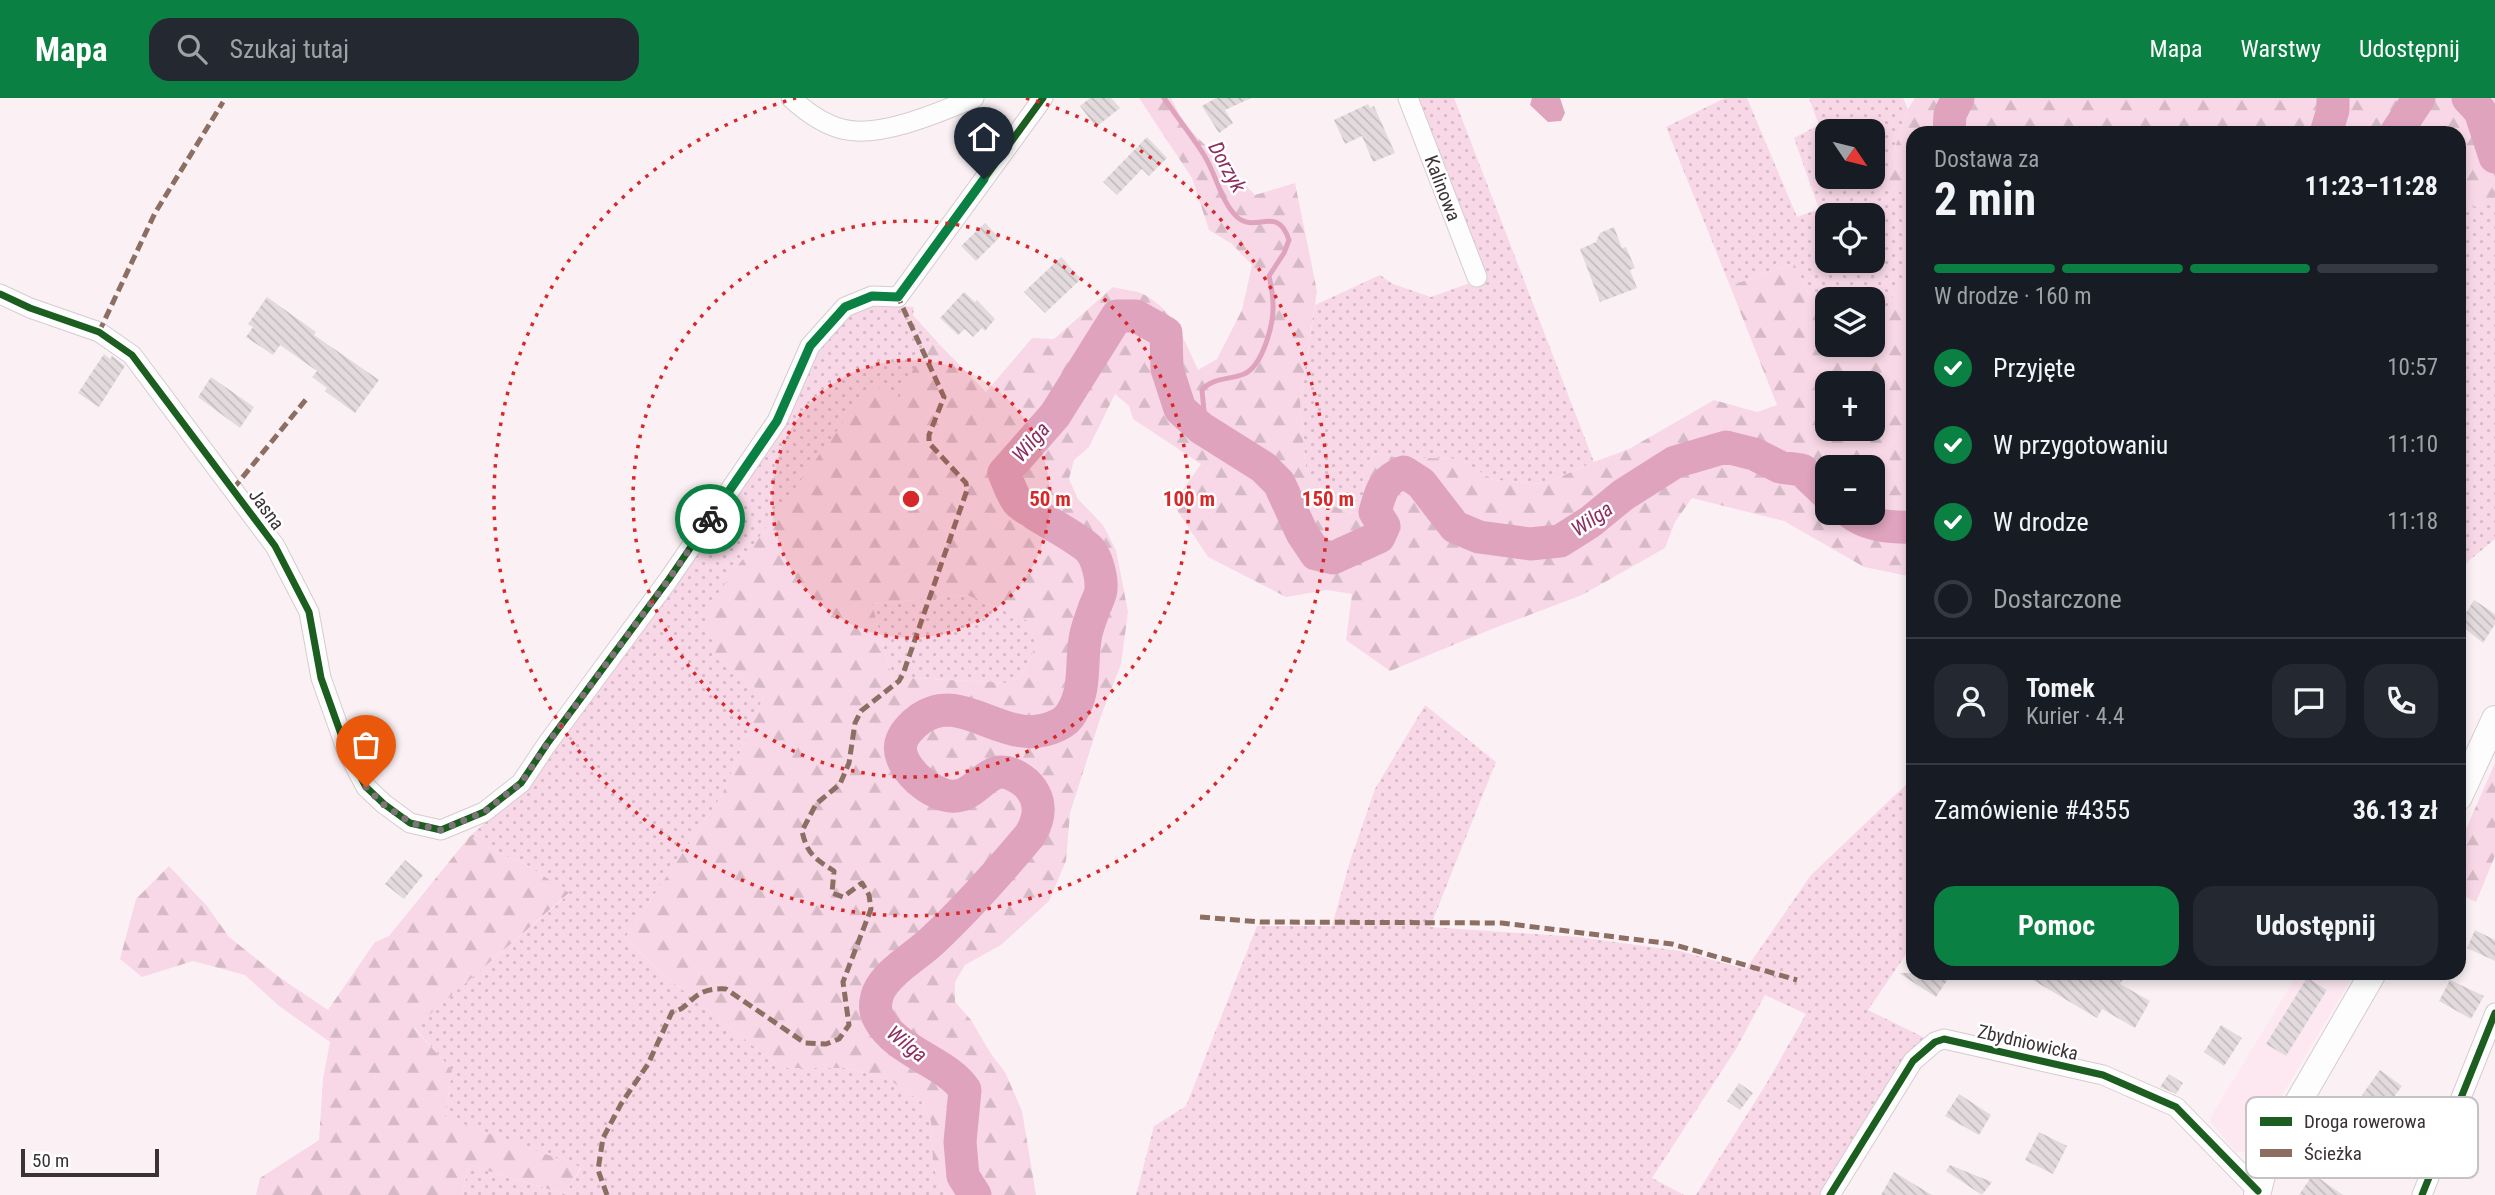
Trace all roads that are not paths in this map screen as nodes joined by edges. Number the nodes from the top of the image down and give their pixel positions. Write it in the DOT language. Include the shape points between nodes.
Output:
graph roads {
  1 [pos="791,98"];
  2 [pos="974,98"];
  3 [pos="1043,98"];
  4 [pos="1408,98"];
  5 [pos="1477,277"];
  6 [pos="0,294"];
  7 [pos="2495,719"];
  8 [pos="2466,782"];
  9 [pos="2369,980"];
  10 [pos="2495,1013"];
  11 [pos="2301,1097"];
  12 [pos="2461,1097"];
  13 [pos="2429,1178"];
  14 [pos="2258,1193"];
  15 [pos="1830,1195"];
  16 [pos="2422,1195"];
  1 -- 2 [label="street" via="806,112 843,129 867,130 914,122"];
  3 -- 6 [label="street, Jasna" via="898,297 872,296 845,307 810,346 777,421 521,783 484,812 441,830 411,823 366,787 347,751 321,677 309,612 275,546 132,355 99,332"];
  4 -- 5 [label="street, Kalinowa"];
  7 -- 8 [label="street"];
  9 -- 11 [label="street"];
  10 -- 12 [label="street"];
  13 -- 16 [label="street"];
  14 -- 15 [label="street, Zbydniowicka" via="2176,1107 2103,1075 1944,1039 1913,1061"];
}
